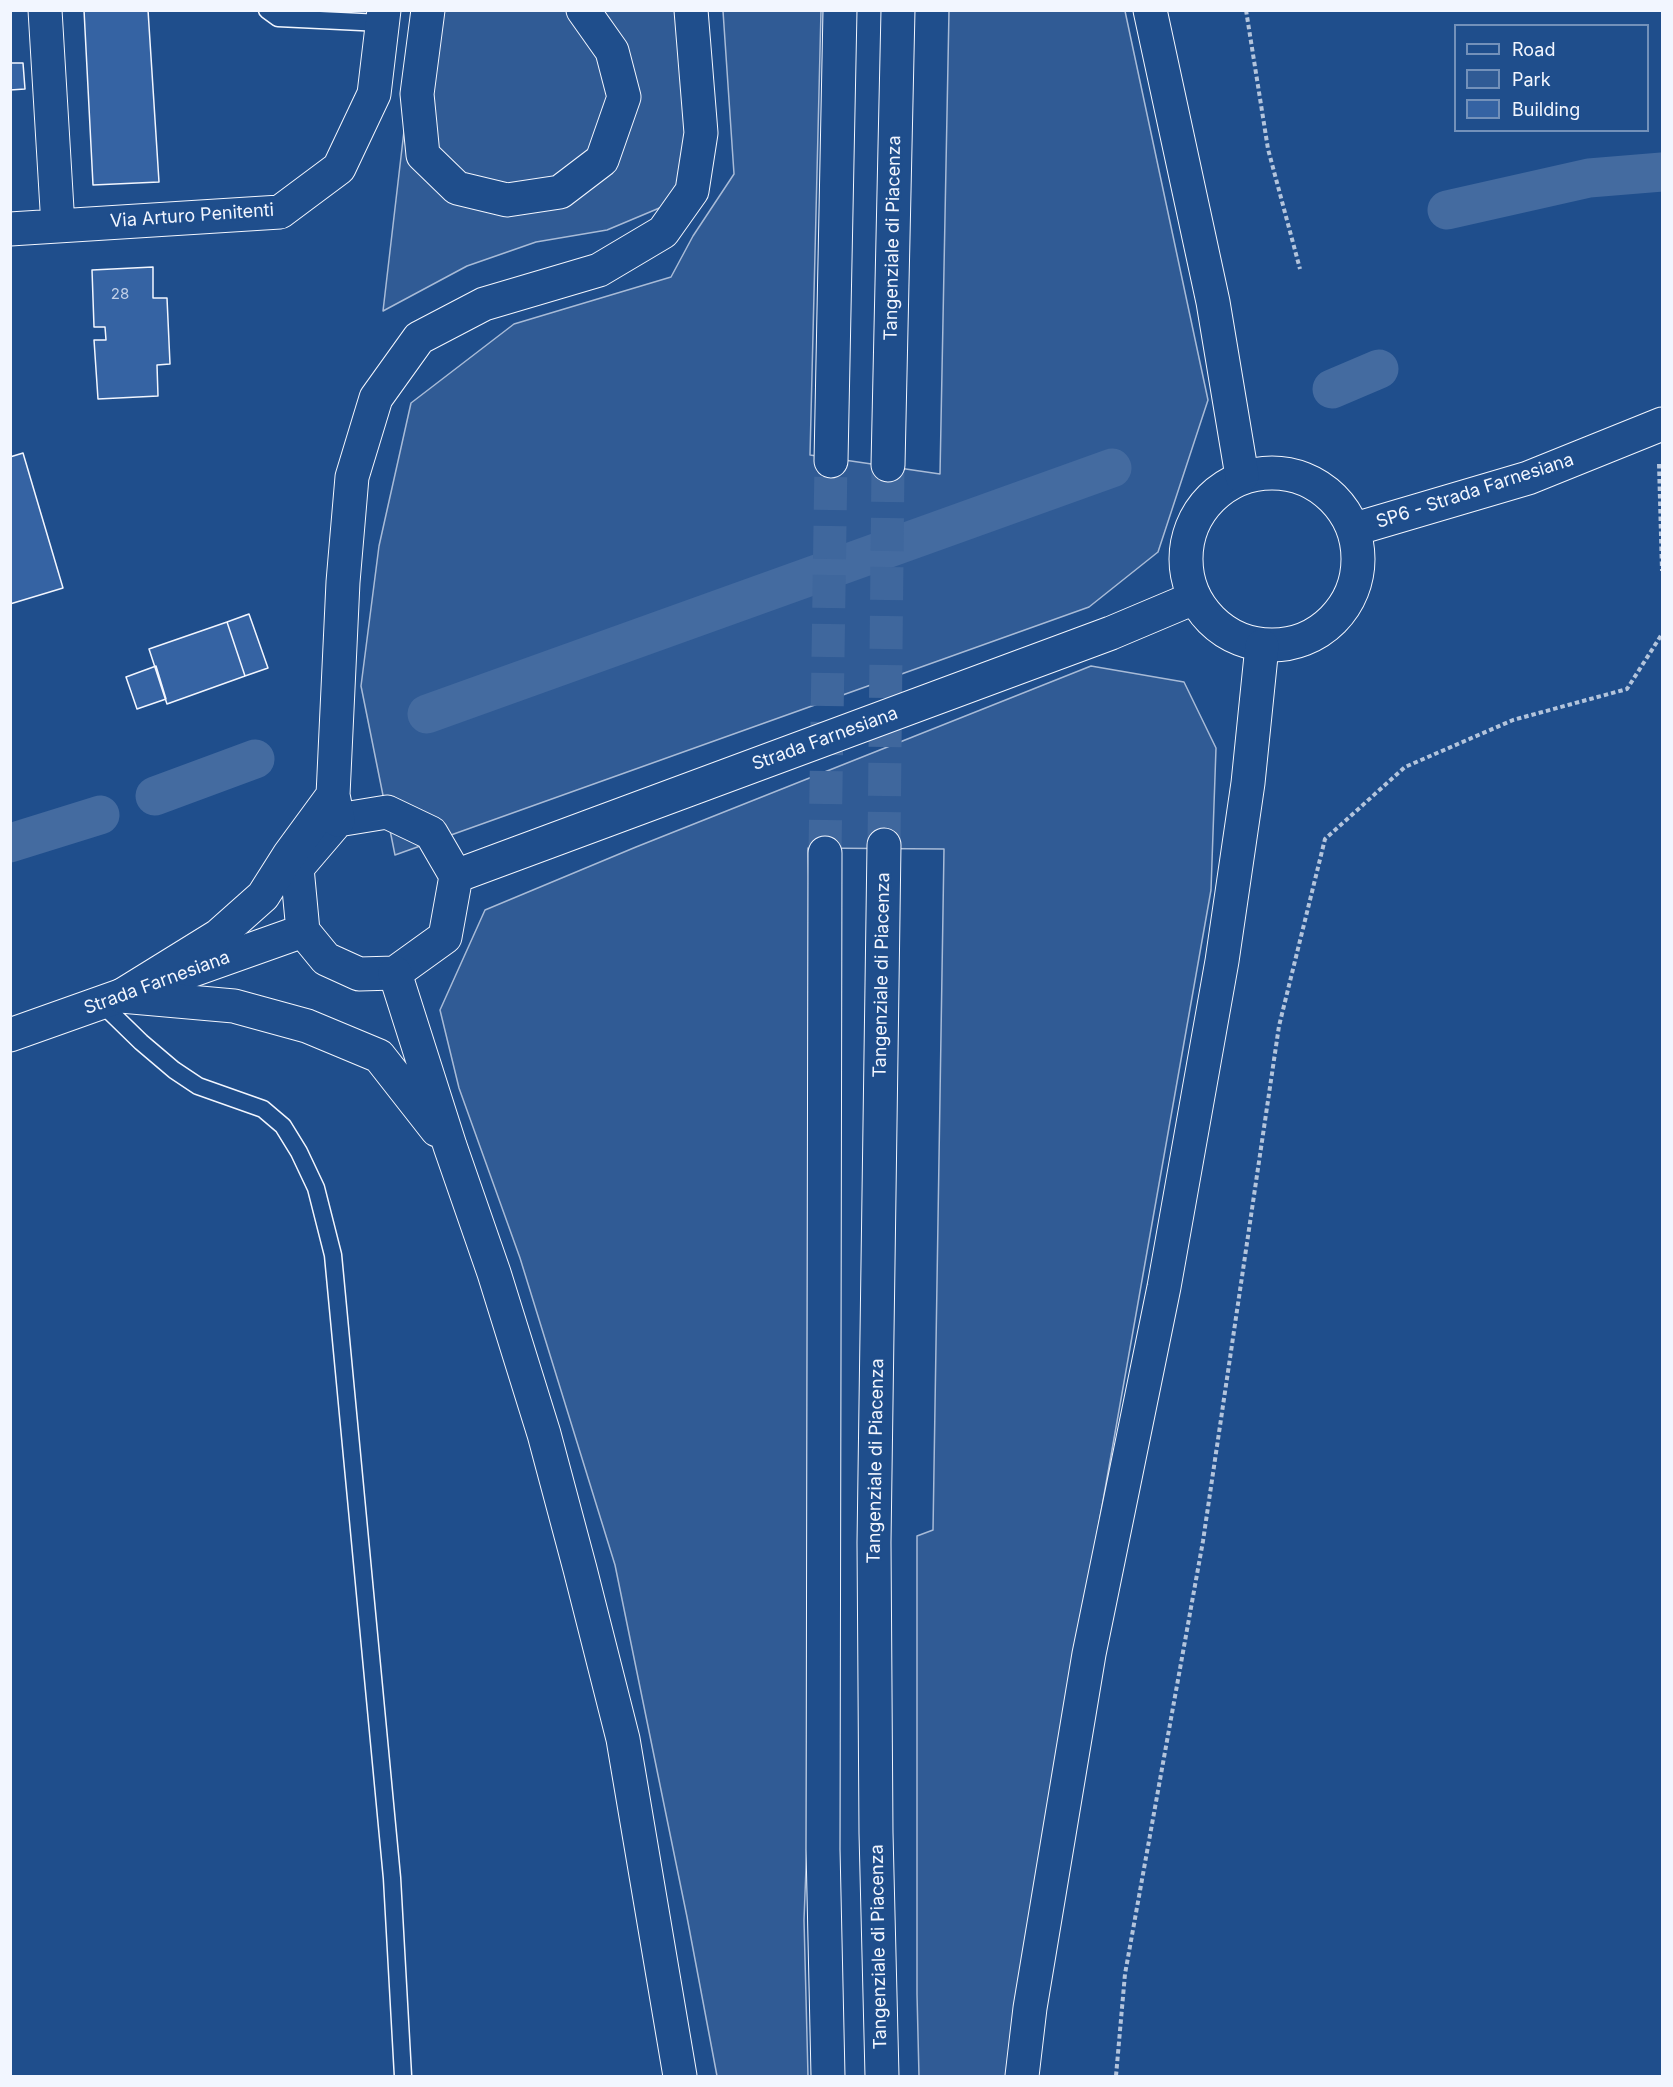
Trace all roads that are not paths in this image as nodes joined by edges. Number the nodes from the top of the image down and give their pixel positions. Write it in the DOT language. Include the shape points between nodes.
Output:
graph roads {
  1 [pos="45,10"];
  2 [pos="267,10"];
  3 [pos="429,10"];
  4 [pos="583,10"];
  5 [pos="691,10"];
  6 [pos="840,10"];
  7 [pos="898,10"];
  8 [pos="1150,10"];
  9 [pos="383,17"];
  10 [pos="58,226"];
  11 [pos="10,229"];
  12 [pos="1660,425"];
  13 [pos="831,461"];
  14 [pos="888,465"];
  15 [pos="1242,476"];
  16 [pos="1355,529"];
  17 [pos="1194,598"];
  18 [pos="1262,646"];
  19 [pos="335,808"];
  20 [pos="884,845"];
  21 [pos="825,854"];
  22 [pos="456,876"];
  23 [pos="303,931"];
  24 [pos="395,973"];
  25 [pos="111,999"];
  26 [pos="10,1035"];
  27 [pos="450,1146"];
  28 [pos="403,2076"];
  29 [pos="680,2076"];
  30 [pos="828,2076"];
  31 [pos="882,2076"];
  32 [pos="1022,2076"];
  1 -- 10 [label="main road"];
  2 -- 9 [label="lane" via="278,18"];
  3 -- 4 [label="main road" via="417,94 423,155 457,188 507,200 560,192 602,160 624,97 612,51"];
  5 -- 19 [label="main road" via="701,134 692,191 663,232 600,270 484,304 419,338 376,398 352,477 343,582"];
  6 -- 13 [label="main road"];
  7 -- 14 [label="main road, Tangenziale di Piacenza"];
  8 -- 15 [label="main road" via="1213,302"];
  9 -- 10 [label="main road, Via Arturo Penitenti" via="374,94 339,168 280,212"];
  10 -- 11 [label="main road, Via Arturo Penitenti"];
  12 -- 16 [label="main road, SP6 - Strada Farnesiana" via="1528,478"];
  15 -- 16 [label="main road" via="1287,472 1329,492"];
  15 -- 17 [label="main road" via="1203,504 1185,550"];
  16 -- 18 [label="main road" via="1358,573 1341,614 1305,640"];
  17 -- 18 [label="main road" via="1211,621 1234,638"];
  17 -- 22 [label="main road, Strada Farnesiana" via="1111,633"];
  18 -- 32 [label="main road" via="1248,783 1222,961 1164,1287 1089,1654"];
  19 -- 22 [label="main road" via="387,812 431,833"];
  19 -- 23 [label="main road" via="297,868"];
  19 -- 25 [label="main road" via="289,855 263,896 218,936"];
  20 -- 31 [label="main road, Tangenziale di Piacenza" via="874,1542"];
  21 -- 30 [label="main road" via="823,1849"];
  22 -- 24 [label="main road" via="445,937"];
  23 -- 24 [label="main road" via="326,959 359,974"];
  23 -- 25 [label="main road, Strada Farnesiana"];
  24 -- 27 [label="main road"];
  25 -- 26 [label="main road, Strada Farnesiana"];
  25 -- 27 [label="main road" via="234,1006 307,1026 379,1056"];
  25 -- 28 [label="lane" via="141,1042 174,1070 198,1086 263,1109 284,1126 316,1188 333,1256 392,1878"];
  27 -- 29 [label="main road" via="544,1434 623,1739"];
}
